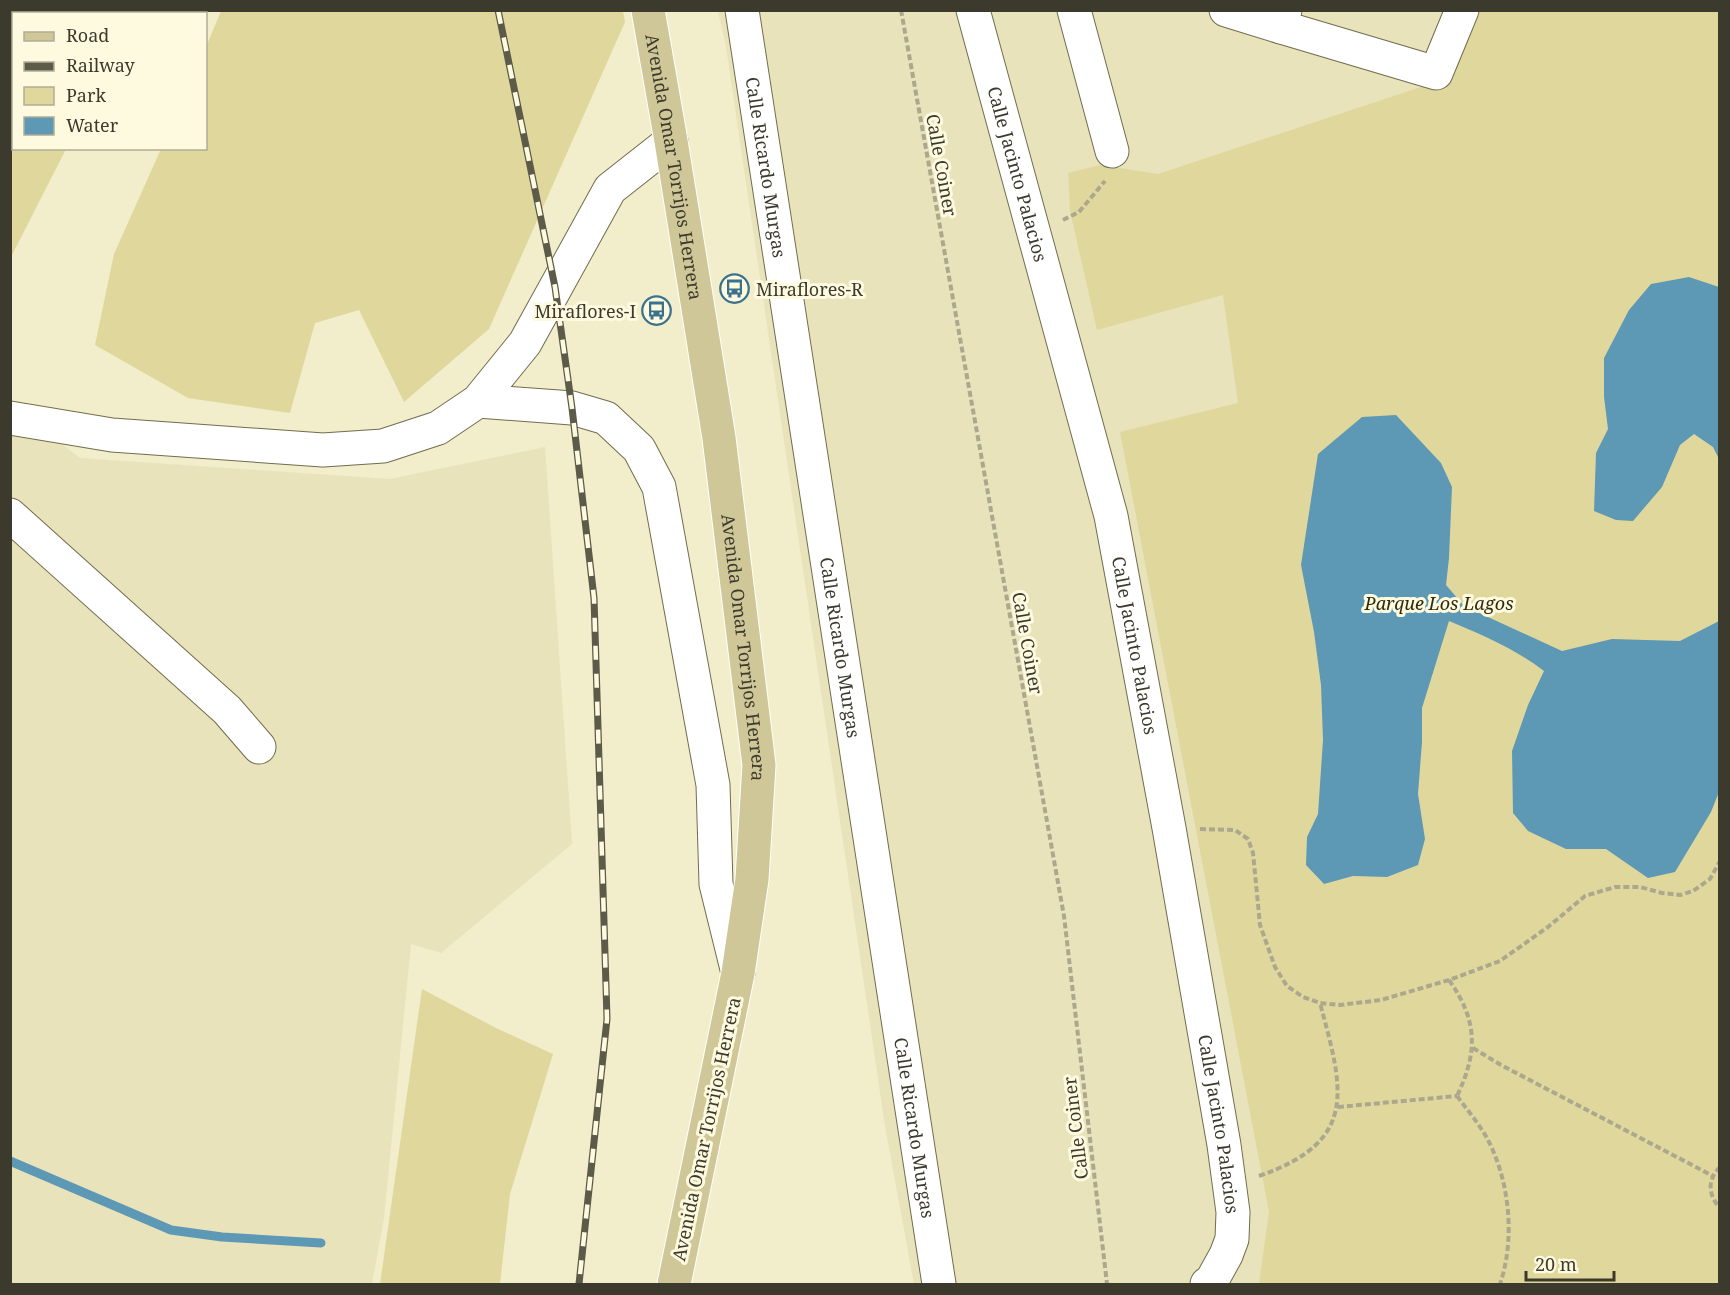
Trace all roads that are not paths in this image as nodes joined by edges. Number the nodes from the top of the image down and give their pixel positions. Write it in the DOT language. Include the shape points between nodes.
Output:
graph roads {
  1 [pos="648,10"];
  2 [pos="742,10"];
  3 [pos="974,10"];
  4 [pos="1074,10"];
  5 [pos="1226,10"];
  6 [pos="1462,10"];
  7 [pos="1283,19"];
  8 [pos="671,141"];
  9 [pos="1112,151"];
  10 [pos="478,401"];
  11 [pos="11,420"];
  12 [pos="10,515"];
  13 [pos="259,747"];
  14 [pos="738,973"];
  15 [pos="1224,1145"];
  16 [pos="674,1284"];
  17 [pos="939,1284"];
  18 [pos="1207,1284"];
  19 [pos="1235,1284"];
  1 -- 8 [label="main road, Avenida Omar Torrijos Herrera"];
  2 -- 17 [label="lane, Calle Ricardo Murgas"];
  3 -- 15 [label="lane, Calle Jacinto Palacios" via="1111,516"];
  4 -- 9 [label="lane"];
  5 -- 7 [label="lane"];
  6 -- 7 [label="lane" via="1436,73"];
  8 -- 10 [label="lane" via="610,189 525,343"];
  8 -- 14 [label="main road, Avenida Omar Torrijos Herrera" via="719,438 759,765 752,879"];
  10 -- 11 [label="lane" via="438,428 383,446 323,450 112,435"];
  10 -- 14 [label="lane" via="572,408 606,418 639,449 659,487 713,784 717,884"];
  12 -- 13 [label="lane" via="227,710"];
  14 -- 16 [label="main road, Avenida Omar Torrijos Herrera"];
  15 -- 18 [label="lane, Calle Jacinto Palacios" via="1233,1212 1232,1239 1226,1256"];
  15 -- 19 [label="lane" via="1244,1181 1246,1226"];
}
